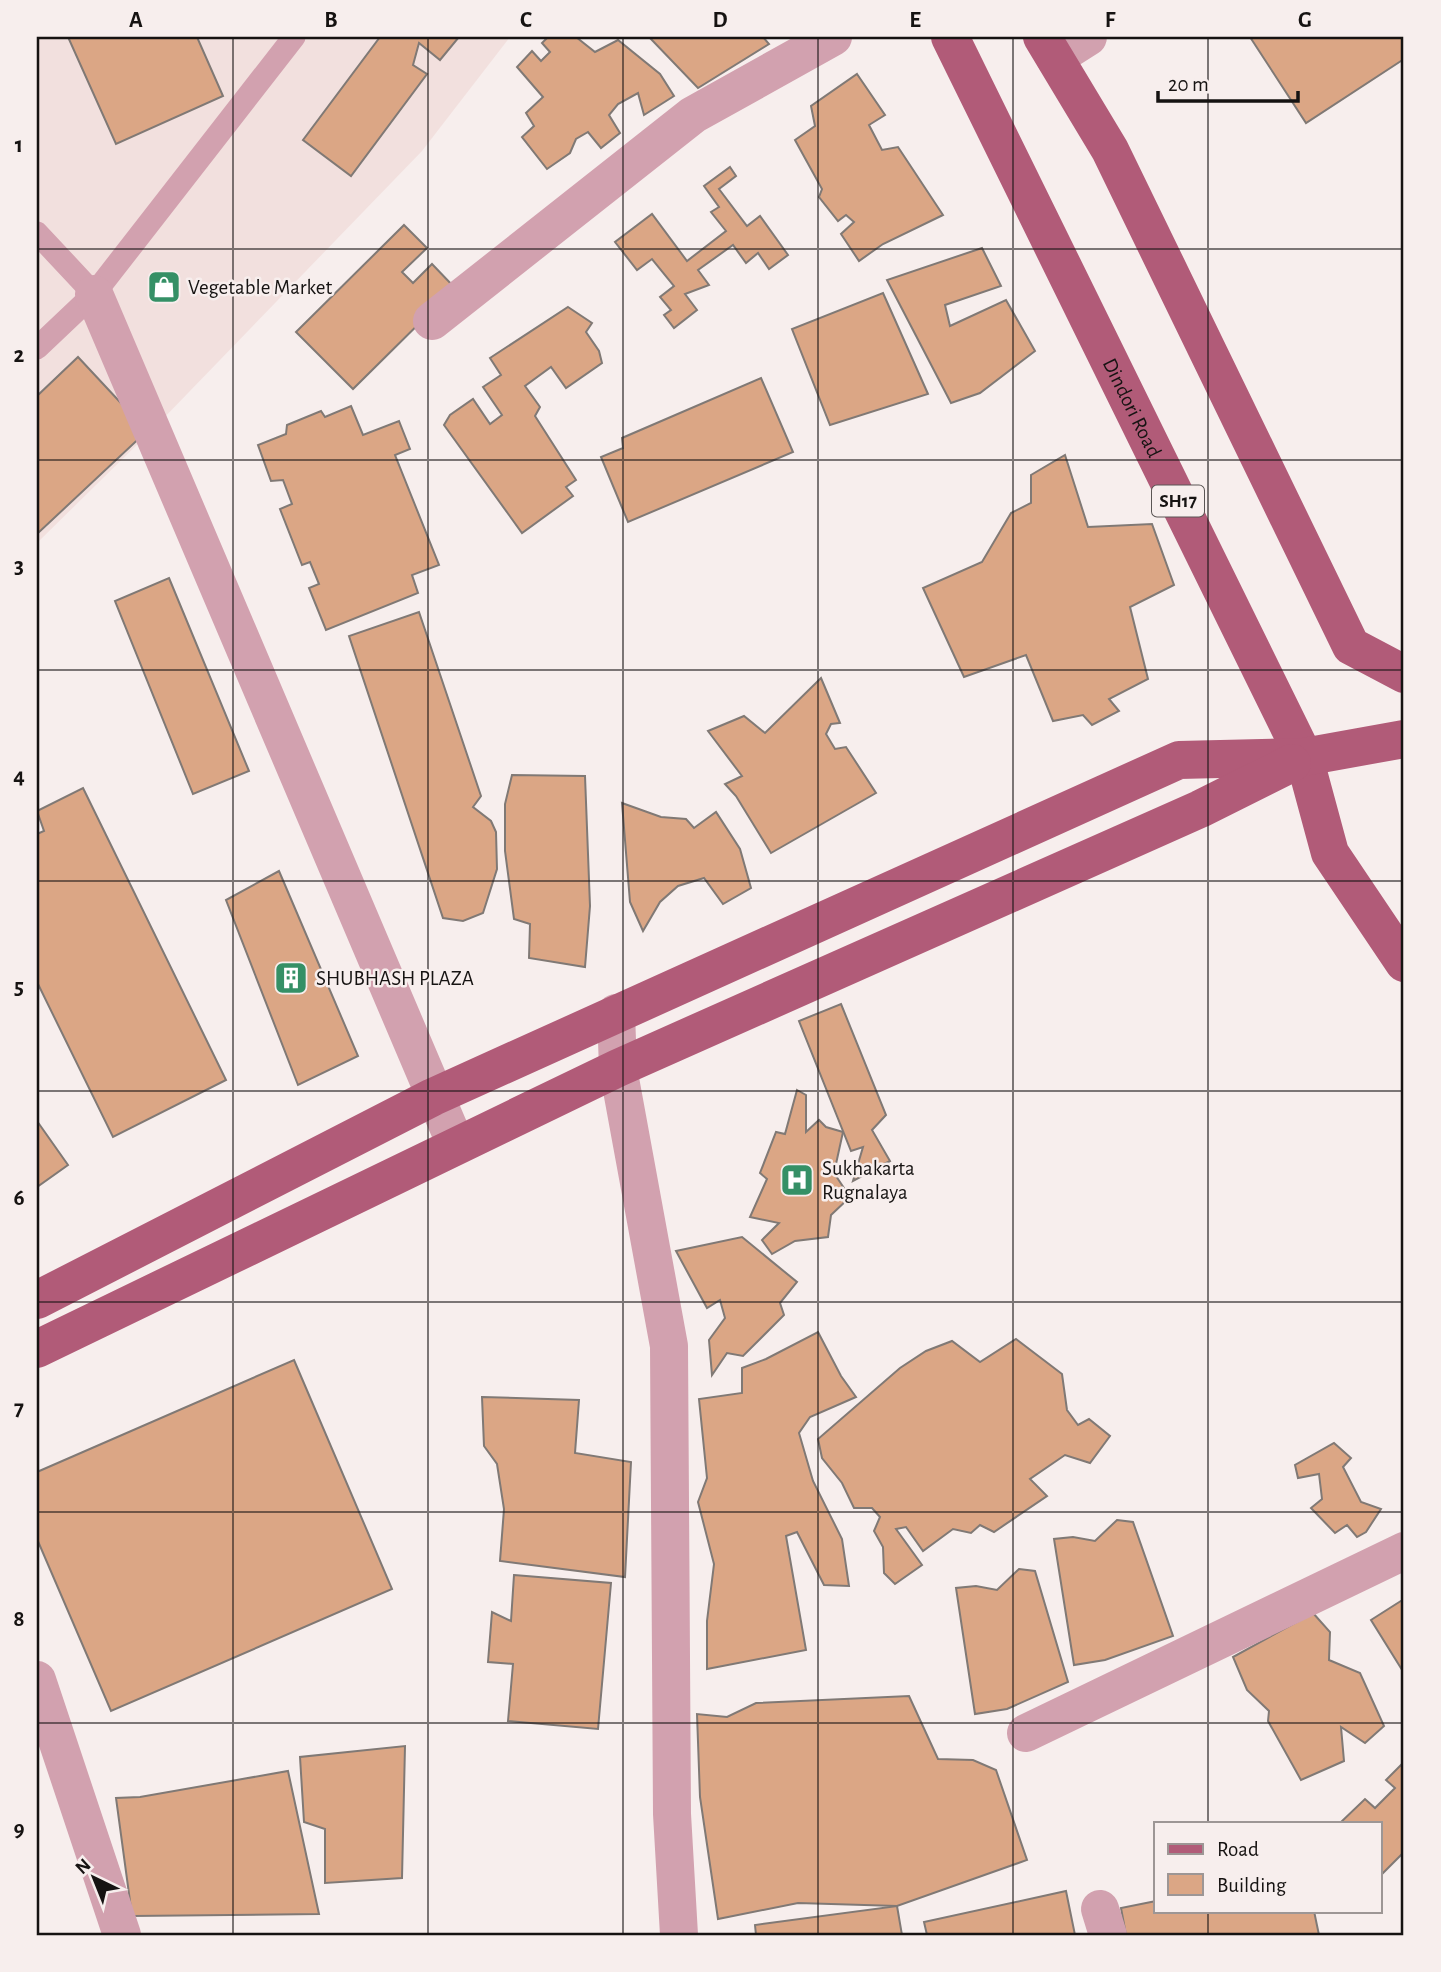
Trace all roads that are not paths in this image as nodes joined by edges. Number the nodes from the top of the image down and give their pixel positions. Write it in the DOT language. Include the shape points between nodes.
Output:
graph roads {
  1 [pos="294,37"];
  2 [pos="833,37"];
  3 [pos="950,37"];
  4 [pos="1088,37"];
  5 [pos="1048,48"];
  6 [pos="37,233"];
  7 [pos="94,294"];
  8 [pos="432,321"];
  9 [pos="37,348"];
  10 [pos="1404,674"];
  11 [pos="1404,739"];
  12 [pos="1304,757"];
  13 [pos="1404,964"];
  14 [pos="616,1013"];
  15 [pos="618,1068"];
  16 [pos="433,1097"];
  17 [pos="456,1145"];
  18 [pos="37,1300"];
  19 [pos="37,1349"];
  20 [pos="1404,1551"];
  21 [pos="37,1680"];
  22 [pos="1026,1733"];
  23 [pos="122,1935"];
  24 [pos="679,1935"];
  1 -- 7 [label="lane"];
  2 -- 8 [label="street" via="693,115"];
  3 -- 12 [label="main road, Dindori Road / SH17"];
  4 -- 5 [label="street"];
  5 -- 10 [label="main road" via="1110,150 1351,646"];
  6 -- 7 [label="lane"];
  7 -- 9 [label="lane"];
  7 -- 16 [label="street"];
  11 -- 12 [label="main road"];
  12 -- 13 [label="main road, Dindori Road / SH17" via="1330,853"];
  12 -- 14 [label="main road" via="1179,760"];
  12 -- 15 [label="main road" via="1200,808"];
  14 -- 15 [label="street"];
  14 -- 16 [label="main road"];
  15 -- 17 [label="main road"];
  15 -- 24 [label="street" via="669,1346 672,1814"];
  16 -- 17 [label="street"];
  16 -- 18 [label="main road"];
  17 -- 19 [label="main road"];
  20 -- 22 [label="street"];
  21 -- 23 [label="street"];
}
